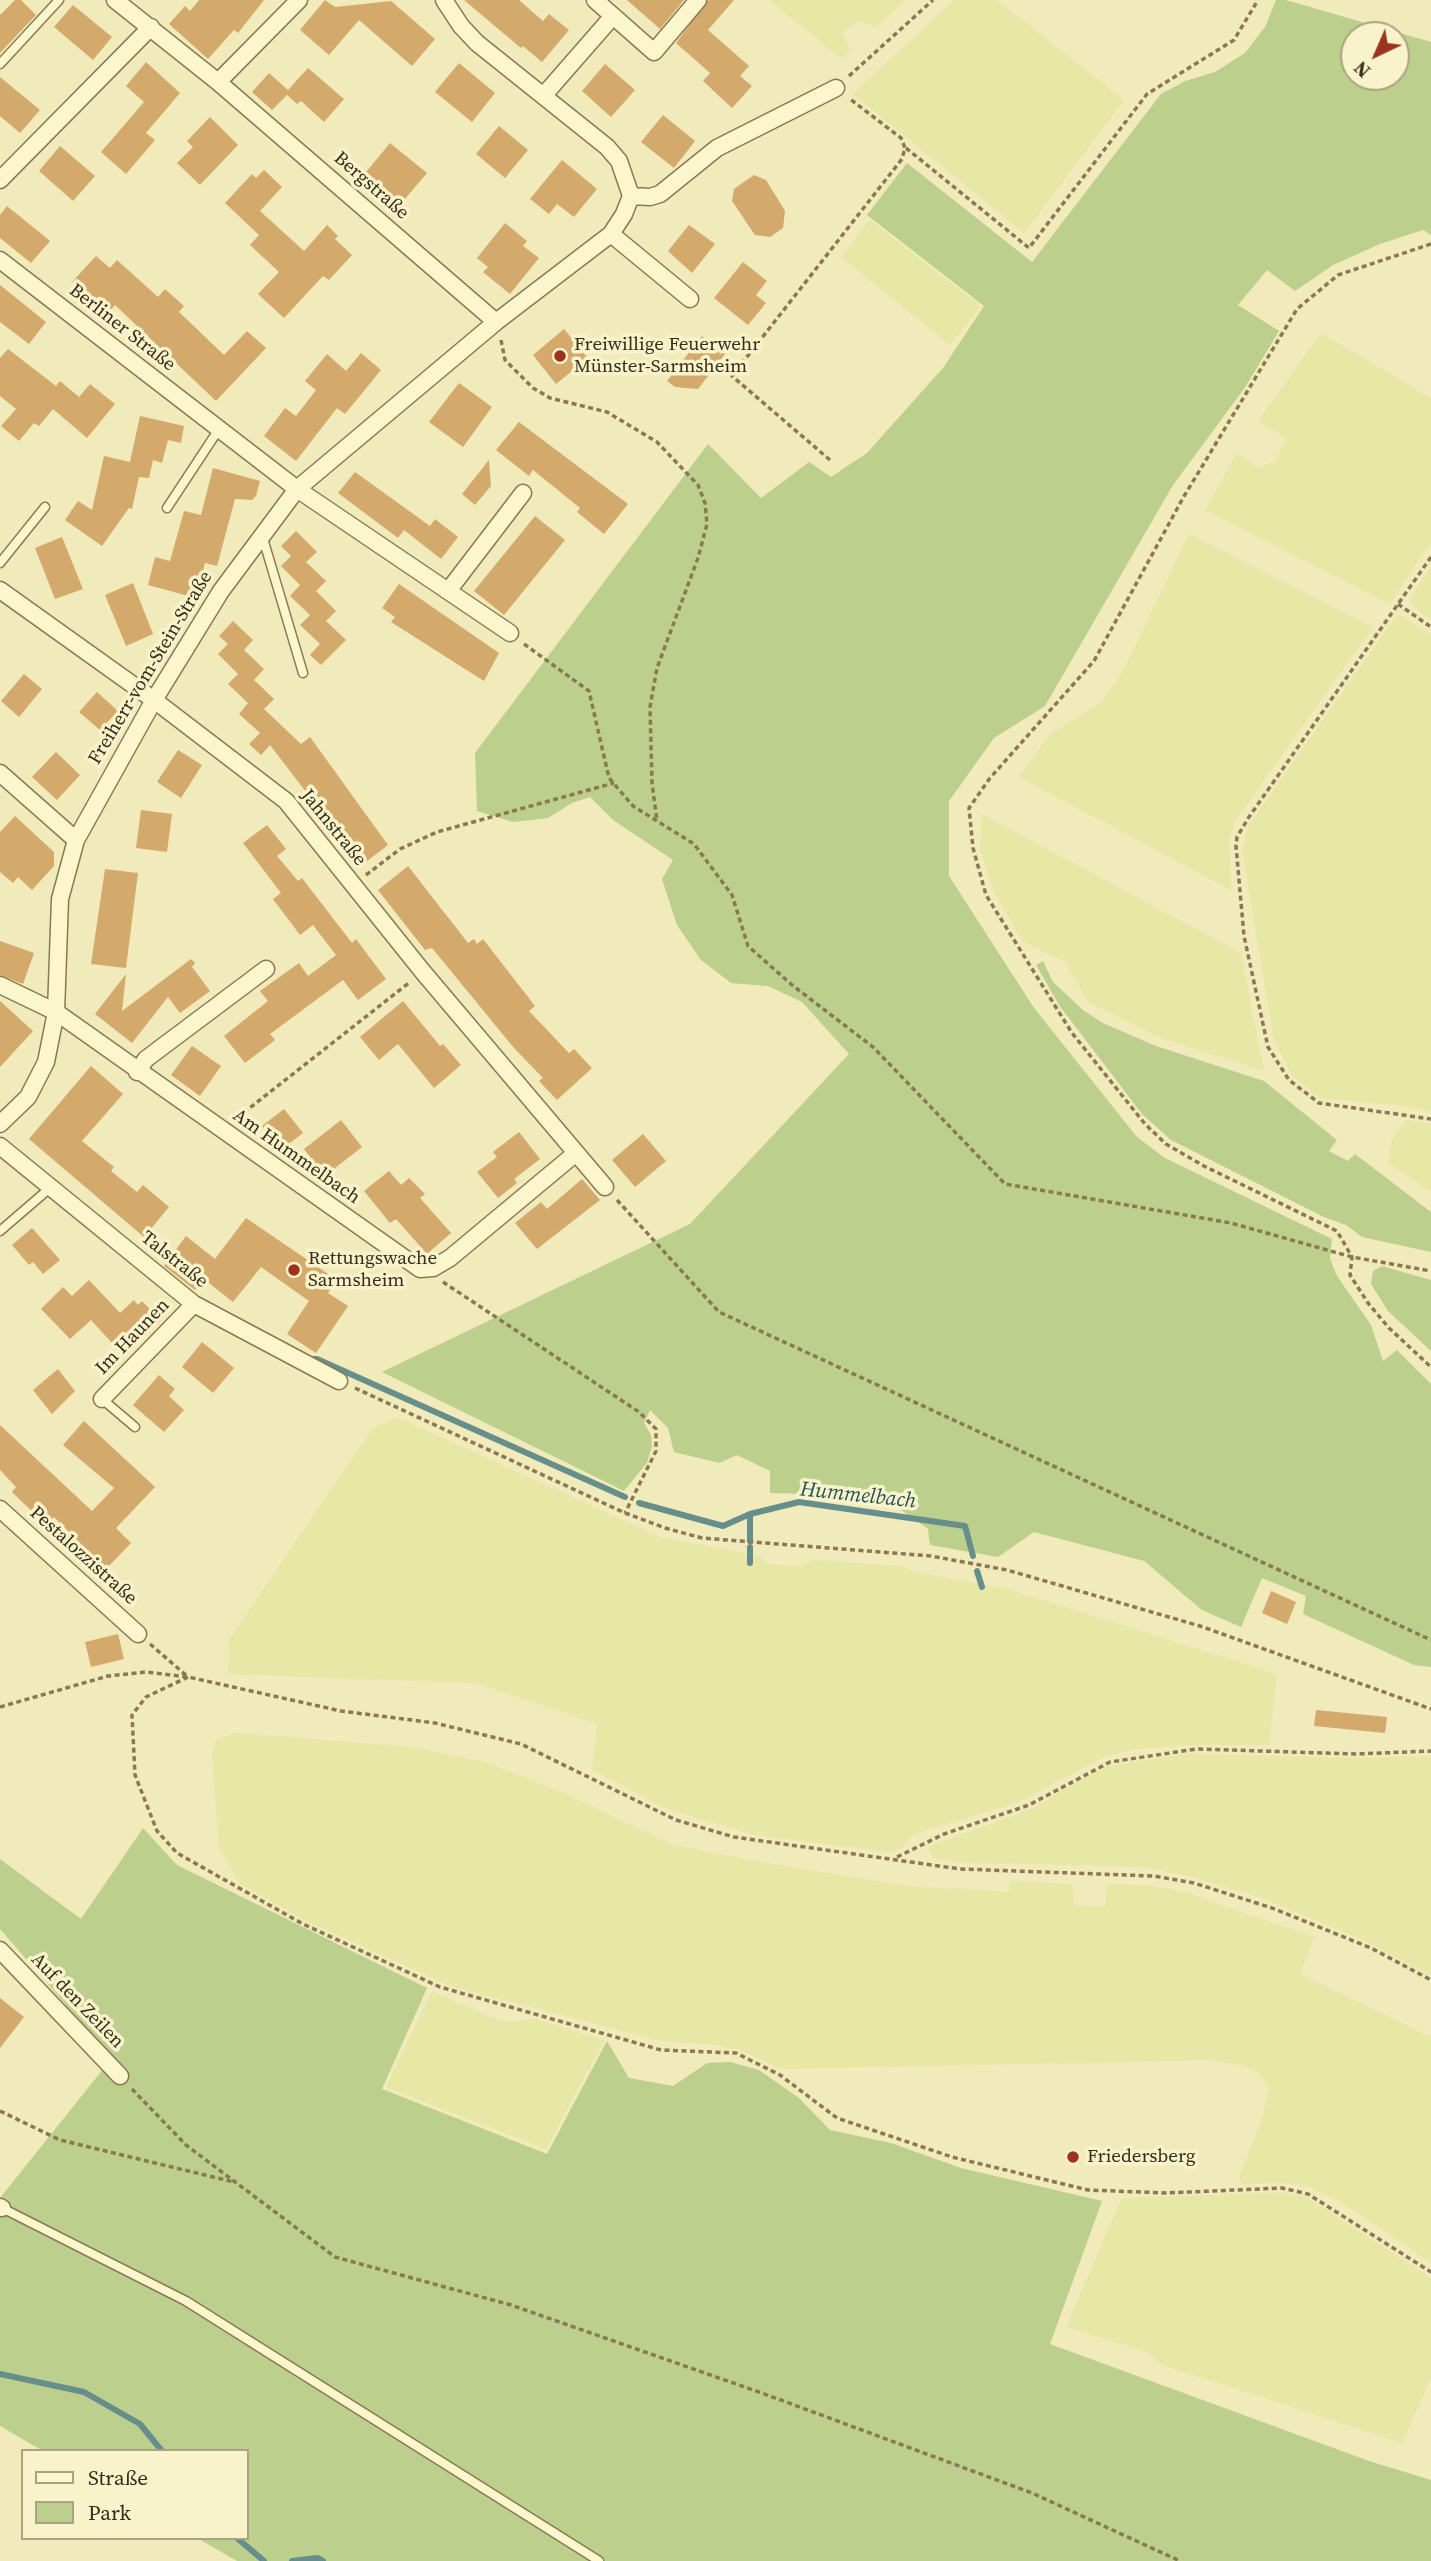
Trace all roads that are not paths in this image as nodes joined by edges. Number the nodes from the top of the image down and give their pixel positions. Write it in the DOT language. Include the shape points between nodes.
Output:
graph roads {
  1 [pos="59,0"];
  2 [pos="115,0"];
  3 [pos="299,0"];
  4 [pos="444,0"];
  5 [pos="596,0"];
  6 [pos="698,0"];
  7 [pos="613,16"];
  8 [pos="151,27"];
  9 [pos="0,64"];
  10 [pos="218,82"];
  11 [pos="836,88"];
  12 [pos="544,95"];
  13 [pos="0,180"];
  14 [pos="631,196"];
  15 [pos="611,233"];
  16 [pos="0,260"];
  17 [pos="690,299"];
  18 [pos="496,322"];
  19 [pos="219,429"];
  20 [pos="297,489"];
  21 [pos="523,493"];
  22 [pos="45,506"];
  23 [pos="167,508"];
  24 [pos="262,534"];
  25 [pos="0,563"];
  26 [pos="0,590"];
  27 [pos="448,591"];
  28 [pos="510,633"];
  29 [pos="303,673"];
  30 [pos="154,701"];
  31 [pos="0,773"];
  32 [pos="76,840"];
  33 [pos="266,969"];
  34 [pos="0,985"];
  35 [pos="56,1012"];
  36 [pos="137,1072"];
  37 [pos="0,1124"];
  38 [pos="0,1146"];
  39 [pos="576,1153"];
  40 [pos="605,1187"];
  41 [pos="50,1188"];
  42 [pos="0,1231"];
  43 [pos="194,1304"];
  44 [pos="339,1381"];
  45 [pos="102,1399"];
  46 [pos="135,1427"];
  47 [pos="0,1509"];
  48 [pos="138,1634"];
  49 [pos="1,1954"];
  50 [pos="120,2076"];
  51 [pos="1,2207"];
  52 [pos="599,2561"];
  1 -- 9 [label="lane"];
  2 -- 8 [label="street, Bergstraße"];
  3 -- 10 [label="street"];
  4 -- 12 [label="street" via="477,43"];
  5 -- 7 [label="street"];
  6 -- 7 [label="street" via="654,52"];
  7 -- 12 [label="street"];
  8 -- 10 [label="street, Bergstraße"];
  8 -- 13 [label="street"];
  10 -- 18 [label="street, Bergstraße"];
  11 -- 14 [label="street" via="716,148 660,194"];
  12 -- 14 [label="street" via="607,147 623,169"];
  14 -- 15 [label="street"];
  15 -- 17 [label="street"];
  15 -- 18 [label="street, Freiherr-vom-Stein-Straße"];
  16 -- 19 [label="street, Berliner Straße"];
  18 -- 20 [label="street, Freiherr-vom-Stein-Straße"];
  19 -- 20 [label="street, Berliner Straße"];
  19 -- 23 [label="lane"];
  20 -- 24 [label="street, Freiherr-vom-Stein-Straße"];
  20 -- 27 [label="street, Berliner Straße"];
  21 -- 27 [label="street"];
  22 -- 25 [label="lane"];
  24 -- 29 [label="lane"];
  24 -- 30 [label="street, Freiherr-vom-Stein-Straße"];
  26 -- 30 [label="street, Jahnstraße"];
  27 -- 28 [label="street, Berliner Straße"];
  30 -- 32 [label="street, Freiherr-vom-Stein-Straße"];
  30 -- 39 [label="street, Jahnstraße" via="286,801"];
  31 -- 32 [label="street"];
  32 -- 35 [label="street, Freiherr-vom-Stein-Straße" via="60,899"];
  33 -- 36 [label="street" via="146,1059"];
  34 -- 35 [label="street, Am Hummelbach"];
  35 -- 36 [label="street, Am Hummelbach"];
  35 -- 37 [label="street, Freiherr-vom-Stein-Straße" via="42,1075 21,1106"];
  36 -- 39 [label="street, Am Hummelbach" via="420,1269 433,1268 450,1258"];
  38 -- 41 [label="street, Talstraße"];
  39 -- 40 [label="street, Jahnstraße"];
  41 -- 42 [label="lane"];
  41 -- 43 [label="street, Talstraße"];
  43 -- 44 [label="street, Talstraße"];
  43 -- 45 [label="street, Im Haunen"];
  45 -- 46 [label="lane, Im Haunen"];
  47 -- 48 [label="street, Pestalozzistraße"];
  49 -- 50 [label="street, Auf den Zeilen"];
  51 -- 52 [label="lane" via="186,2301"];
}
